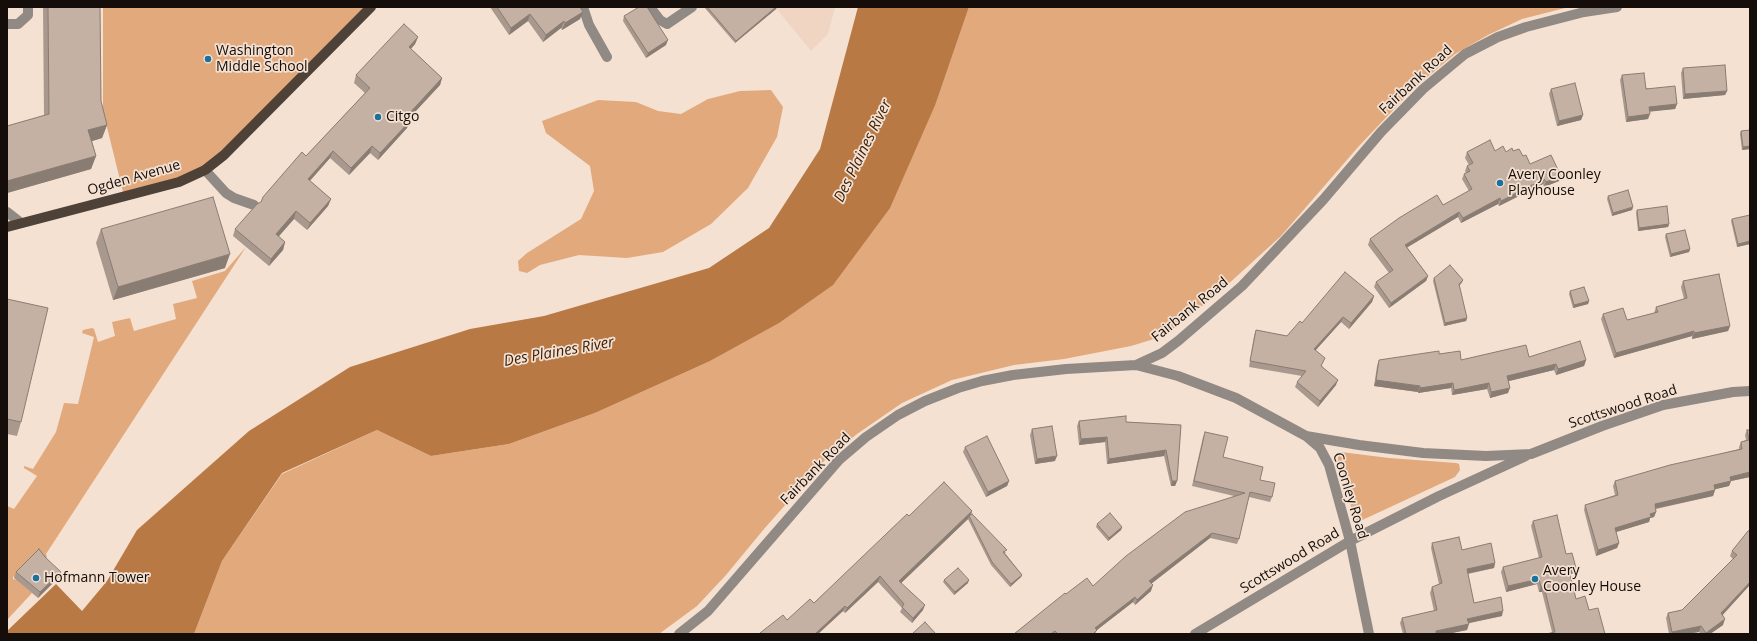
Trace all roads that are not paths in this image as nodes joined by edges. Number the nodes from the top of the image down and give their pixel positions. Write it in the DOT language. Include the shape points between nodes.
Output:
graph roads {
  1 [pos="28,7"];
  2 [pos="371,7"];
  3 [pos="583,7"];
  4 [pos="650,7"];
  5 [pos="692,7"];
  6 [pos="1617,7"];
  7 [pos="7,24"];
  8 [pos="607,57"];
  9 [pos="205,170"];
  10 [pos="254,205"];
  11 [pos="7,212"];
  12 [pos="21,223"];
  13 [pos="7,227"];
  14 [pos="1136,365"];
  15 [pos="1750,392"];
  16 [pos="1306,436"];
  17 [pos="1531,454"];
  18 [pos="1350,542"];
  19 [pos="679,634"];
  20 [pos="1195,634"];
  21 [pos="1369,634"];
  1 -- 7 [label="street" via="28,14 18,24"];
  2 -- 9 [label="main road, Ogden Avenue" via="224,155"];
  3 -- 8 [label="street" via="589,25"];
  4 -- 5 [label="street" via="660,20 667,24"];
  6 -- 14 [label="street, Fairbank Road" via="1584,12 1526,27 1465,54 1423,89 1381,132 1323,200 1242,286 1178,342"];
  9 -- 10 [label="street" via="226,193"];
  9 -- 12 [label="main road, Ogden Avenue" via="179,182"];
  11 -- 12 [label="street"];
  12 -- 13 [label="main road, Ogden Avenue"];
  14 -- 16 [label="street, Coonley Road" via="1178,376 1236,398"];
  14 -- 19 [label="street, Fairbank Road" via="1066,369 982,381 938,396 898,415 839,460 708,611"];
  15 -- 17 [label="street, Scottswood Road" via="1733,392 1663,405"];
  16 -- 17 [label="street, Scottswood Road" via="1423,453 1486,456"];
  16 -- 18 [label="street, Coonley Road" via="1320,448 1328,464"];
  17 -- 18 [label="street, Scottswood Road" via="1439,496"];
  18 -- 20 [label="street, Scottswood Road"];
  18 -- 21 [label="street, Coonley Road"];
}
